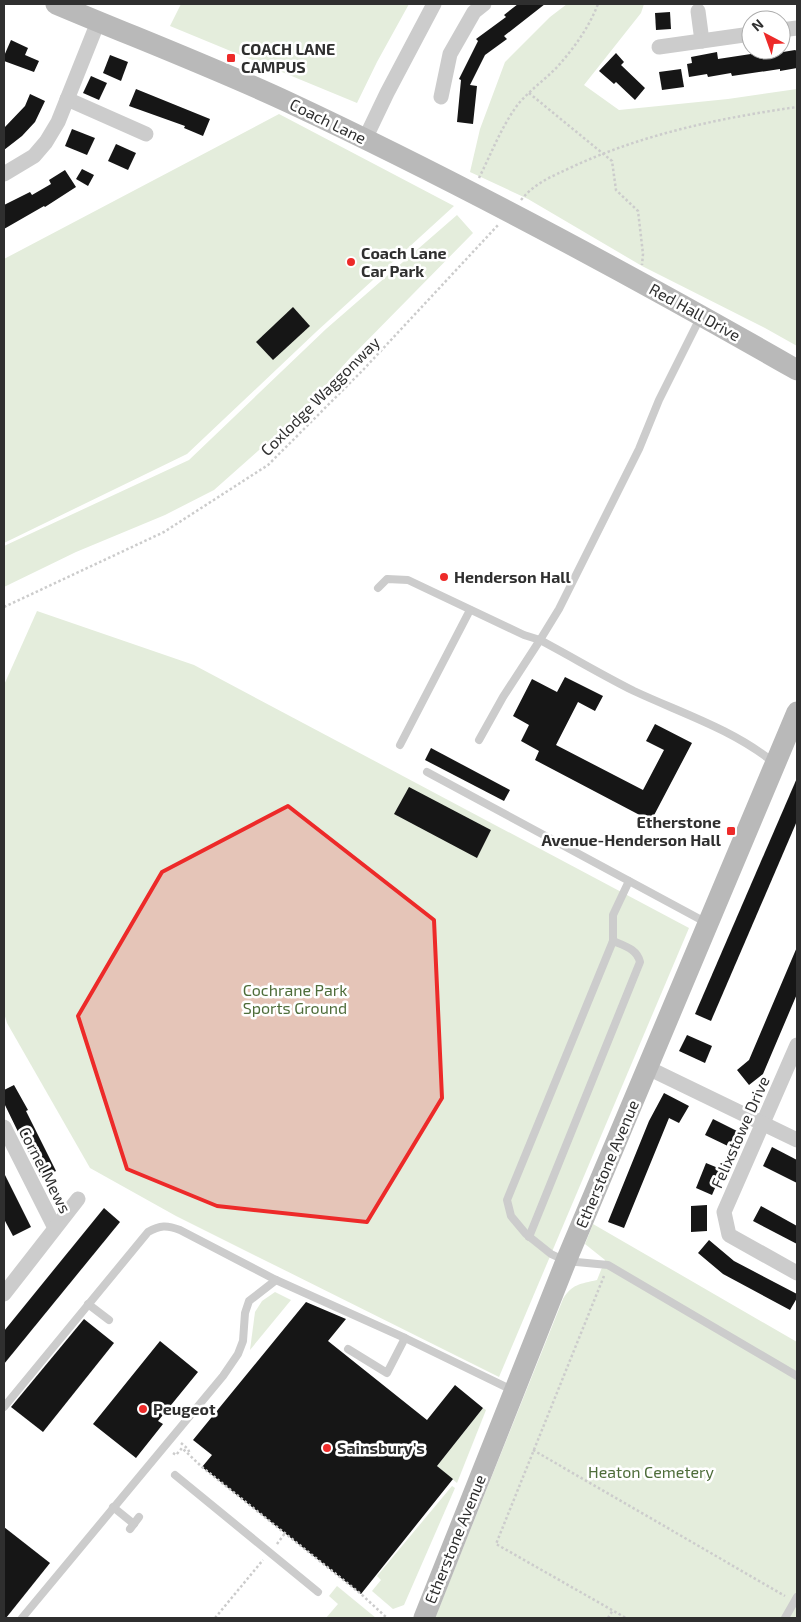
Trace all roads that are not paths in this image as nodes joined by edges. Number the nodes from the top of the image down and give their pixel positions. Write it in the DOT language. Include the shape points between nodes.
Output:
graph roads {
  1 [pos="56,4"];
  2 [pos="434,4"];
  3 [pos="484,4"];
  4 [pos="698,11"];
  5 [pos="98,22"];
  6 [pos="741,35"];
  7 [pos="702,41"];
  8 [pos="659,47"];
  9 [pos="441,97"];
  10 [pos="67,99"];
  11 [pos="146,134"];
  12 [pos="365,139"];
  13 [pos="4,174"];
  14 [pos="592,256"];
  15 [pos="701,316"];
  16 [pos="797,370"];
  17 [pos="378,588"];
  18 [pos="470,610"];
  19 [pos="540,640"];
  20 [pos="797,712"];
  21 [pos="478,740"];
  22 [pos="400,745"];
  23 [pos="776,764"];
  24 [pos="427,772"];
  25 [pos="628,881"];
  26 [pos="708,924"];
  27 [pos="613,941"];
  28 [pos="797,1045"];
  29 [pos="648,1068"];
  30 [pos="763,1122"];
  31 [pos="4,1128"];
  32 [pos="797,1140"];
  33 [pos="78,1199"];
  34 [pos="55,1228"];
  35 [pos="530,1236"];
  36 [pos="566,1261"];
  37 [pos="797,1272"];
  38 [pos="276,1280"];
  39 [pos="5,1287"];
  40 [pos="88,1304"];
  41 [pos="108,1320"];
  42 [pos="404,1338"];
  43 [pos="348,1350"];
  44 [pos="797,1376"];
  45 [pos="514,1391"];
  46 [pos="4,1407"];
  47 [pos="175,1475"];
  48 [pos="113,1508"];
  49 [pos="140,1517"];
  50 [pos="318,1592"];
  51 [pos="796,1600"];
  52 [pos="22,1618"];
  53 [pos="424,1618"];
  54 [pos="785,1618"];
  1 -- 5 [label="street, Coach Lane"];
  2 -- 12 [label="street"];
  3 -- 9 [label="street" via="474,12 450,54"];
  4 -- 7 [label="street"];
  5 -- 10 [label="street"];
  5 -- 12 [label="street, Coach Lane" via="213,69"];
  6 -- 7 [label="street"];
  7 -- 8 [label="street"];
  10 -- 11 [label="street"];
  10 -- 13 [label="street" via="46,142 34,156"];
  12 -- 14 [label="street, Coach Lane"];
  14 -- 15 [label="street, Red Hall Drive"];
  15 -- 16 [label="street, Red Hall Drive"];
  15 -- 19 [label="lane" via="659,400 639,449 559,609"];
  17 -- 18 [label="lane" via="387,579 408,580"];
  18 -- 19 [label="lane"];
  18 -- 22 [label="lane"];
  19 -- 21 [label="lane"];
  19 -- 23 [label="lane" via="634,690 721,729"];
  20 -- 23 [label="street, Etherstone Avenue"];
  23 -- 26 [label="street, Etherstone Avenue"];
  24 -- 25 [label="lane"];
  25 -- 26 [label="lane"];
  25 -- 27 [label="lane" via="613,915"];
  26 -- 29 [label="street, Etherstone Avenue"];
  27 -- 35 [label="lane" via="507,1200 511,1216"];
  27 -- 35 [label="lane" via="638,954 640,962"];
  28 -- 30 [label="street, Felixstowe Drive"];
  29 -- 30 [label="street"];
  29 -- 36 [label="street, Etherstone Avenue"];
  30 -- 32 [label="street"];
  30 -- 37 [label="street, Felixstowe Drive" via="724,1212 729,1235"];
  31 -- 34 [label="street, Cornel Mews"];
  33 -- 34 [label="street"];
  34 -- 39 [label="street"];
  35 -- 36 [label="lane" via="551,1254"];
  36 -- 44 [label="lane" via="608,1265"];
  36 -- 45 [label="street, Etherstone Avenue"];
  38 -- 40 [label="lane" via="180,1230 158,1226 148,1232"];
  38 -- 42 [label="lane"];
  38 -- 48 [label="lane" via="249,1301 238,1354"];
  40 -- 41 [label="lane"];
  40 -- 46 [label="lane"];
  42 -- 43 [label="lane" via="387,1372"];
  42 -- 45 [label="lane"];
  45 -- 53 [label="street, Etherstone Avenue"];
  47 -- 50 [label="lane"];
  48 -- 49 [label="lane" via="132,1526"];
  48 -- 52 [label="lane"];
  51 -- 54 [label="lane"];
}
